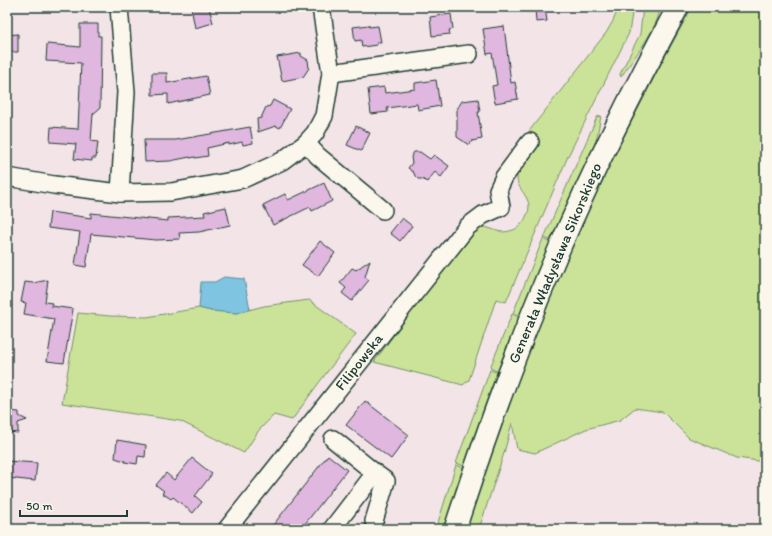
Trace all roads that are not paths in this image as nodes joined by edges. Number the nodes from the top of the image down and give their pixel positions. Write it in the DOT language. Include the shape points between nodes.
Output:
graph roads {
  1 [pos="119,7"];
  2 [pos="321,7"];
  3 [pos="678,7"];
  4 [pos="469,54"];
  5 [pos="331,73"];
  6 [pos="530,142"];
  7 [pos="306,143"];
  8 [pos="7,178"];
  9 [pos="120,193"];
  10 [pos="383,210"];
  11 [pos="333,439"];
  12 [pos="375,473"];
  13 [pos="374,521"];
  14 [pos="227,529"];
  15 [pos="332,529"];
  16 [pos="454,529"];
  1 -- 9 [label="street" via="126,92"];
  2 -- 5 [label="street"];
  3 -- 16 [label="main road, Generała Władysława Sikorskiego" via="613,130 557,253 499,397"];
  4 -- 5 [label="street"];
  5 -- 7 [label="street" via="324,116"];
  6 -- 14 [label="street, Filipowska" via="504,177 498,190 501,206 467,227"];
  7 -- 9 [label="street" via="282,161 243,179 171,192"];
  7 -- 10 [label="street"];
  8 -- 9 [label="street"];
  11 -- 12 [label="street"];
  12 -- 13 [label="street" via="386,480"];
  12 -- 15 [label="street"];
}
